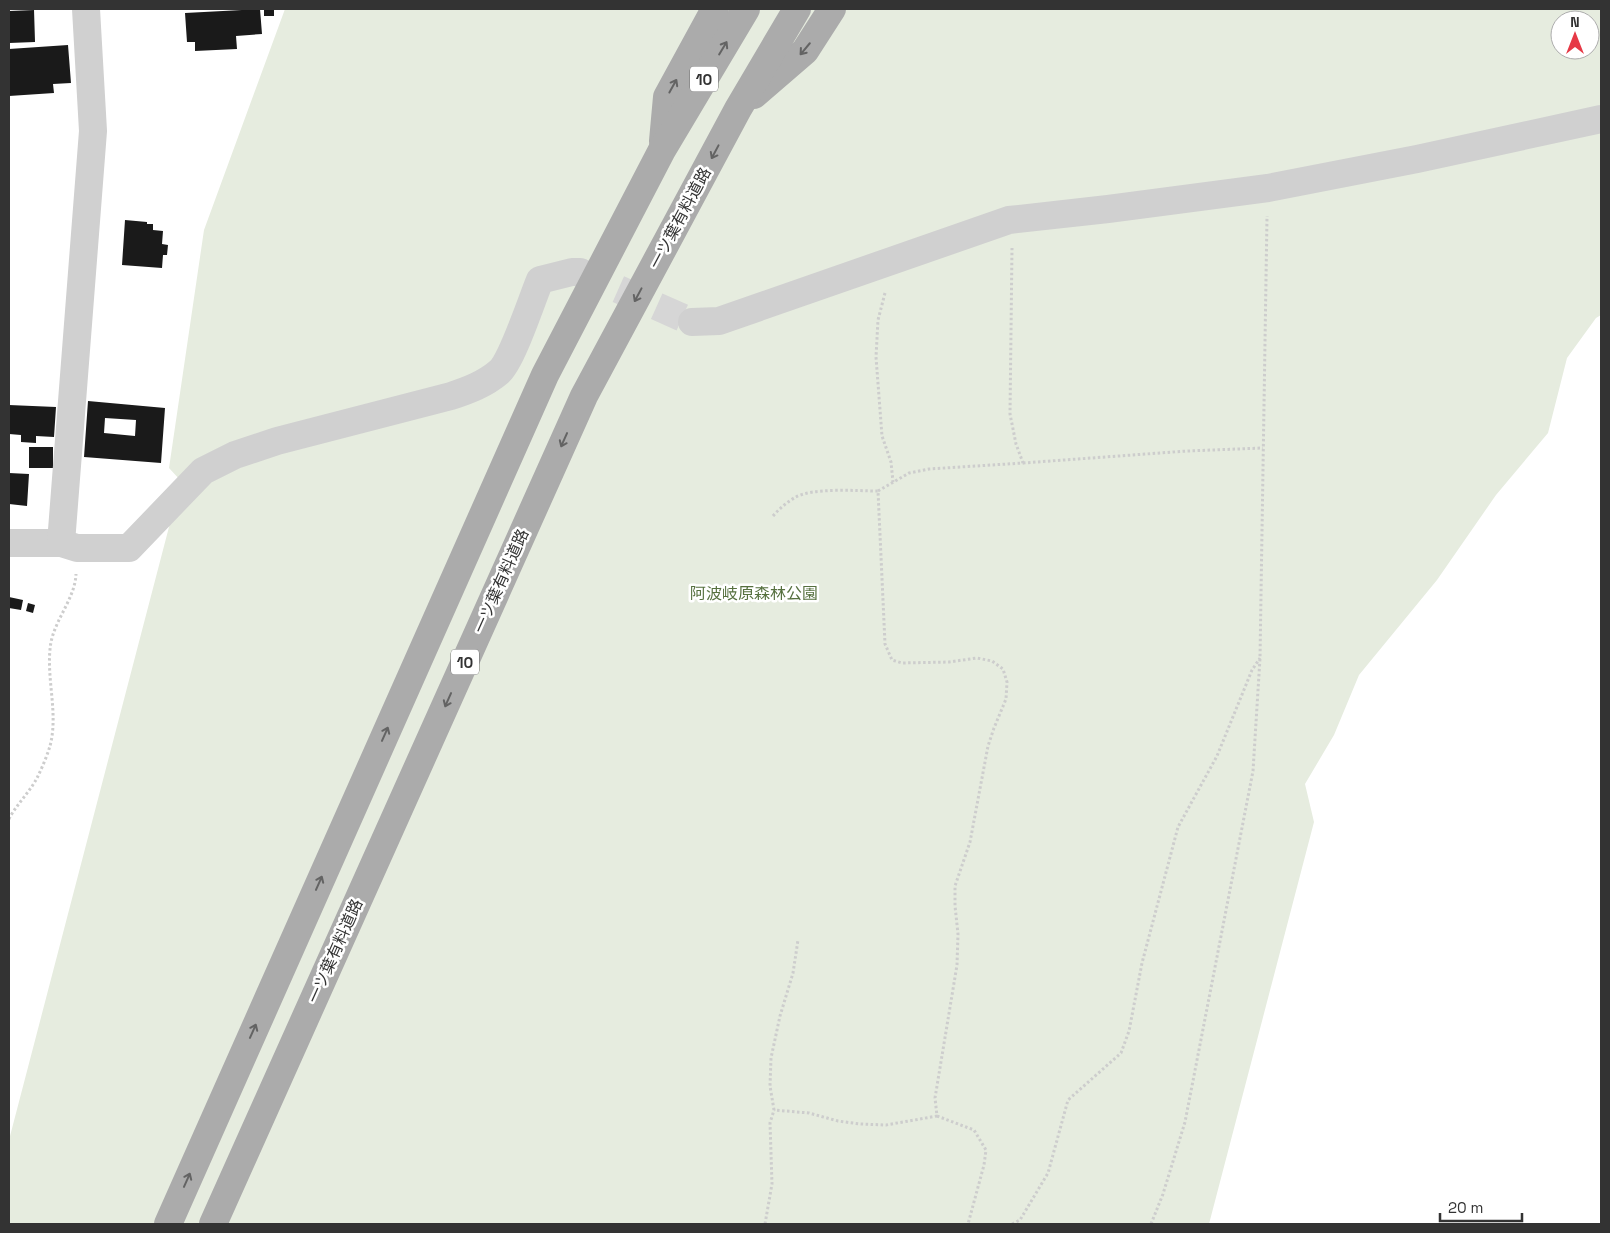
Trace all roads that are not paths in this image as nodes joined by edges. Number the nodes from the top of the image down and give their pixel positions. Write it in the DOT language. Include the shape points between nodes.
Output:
graph roads {
  1 [pos="86,9"];
  2 [pos="715,9"];
  3 [pos="746,9"];
  4 [pos="797,9"];
  5 [pos="832,9"];
  6 [pos="738,109"];
  7 [pos="1601,120"];
  8 [pos="662,150"];
  9 [pos="580,272"];
  10 [pos="692,322"];
  11 [pos="9,543"];
  12 [pos="69,546"];
  13 [pos="168,1224"];
  14 [pos="213,1224"];
  1 -- 12 [label="street" via="93,131"];
  8 -- 2 [label="main road, one-way" via="667,97"];
  8 -- 3 [label="main road, 10, one-way"];
  4 -- 6 [label="main road, 一ツ葉有料道路 / 10"];
  5 -- 6 [label="main road, one-way" via="805,51"];
  6 -- 14 [label="main road, 一ツ葉有料道路 / 10, one-way" via="584,396"];
  7 -- 10 [label="street" via="1268,188 1009,220 719,321"];
  13 -- 8 [label="main road, 10, one-way" via="545,375"];
  9 -- 12 [label="street" via="540,280 501,371 480,386 276,441 236,455 203,471 129,548"];
  11 -- 12 [label="street"];
}
